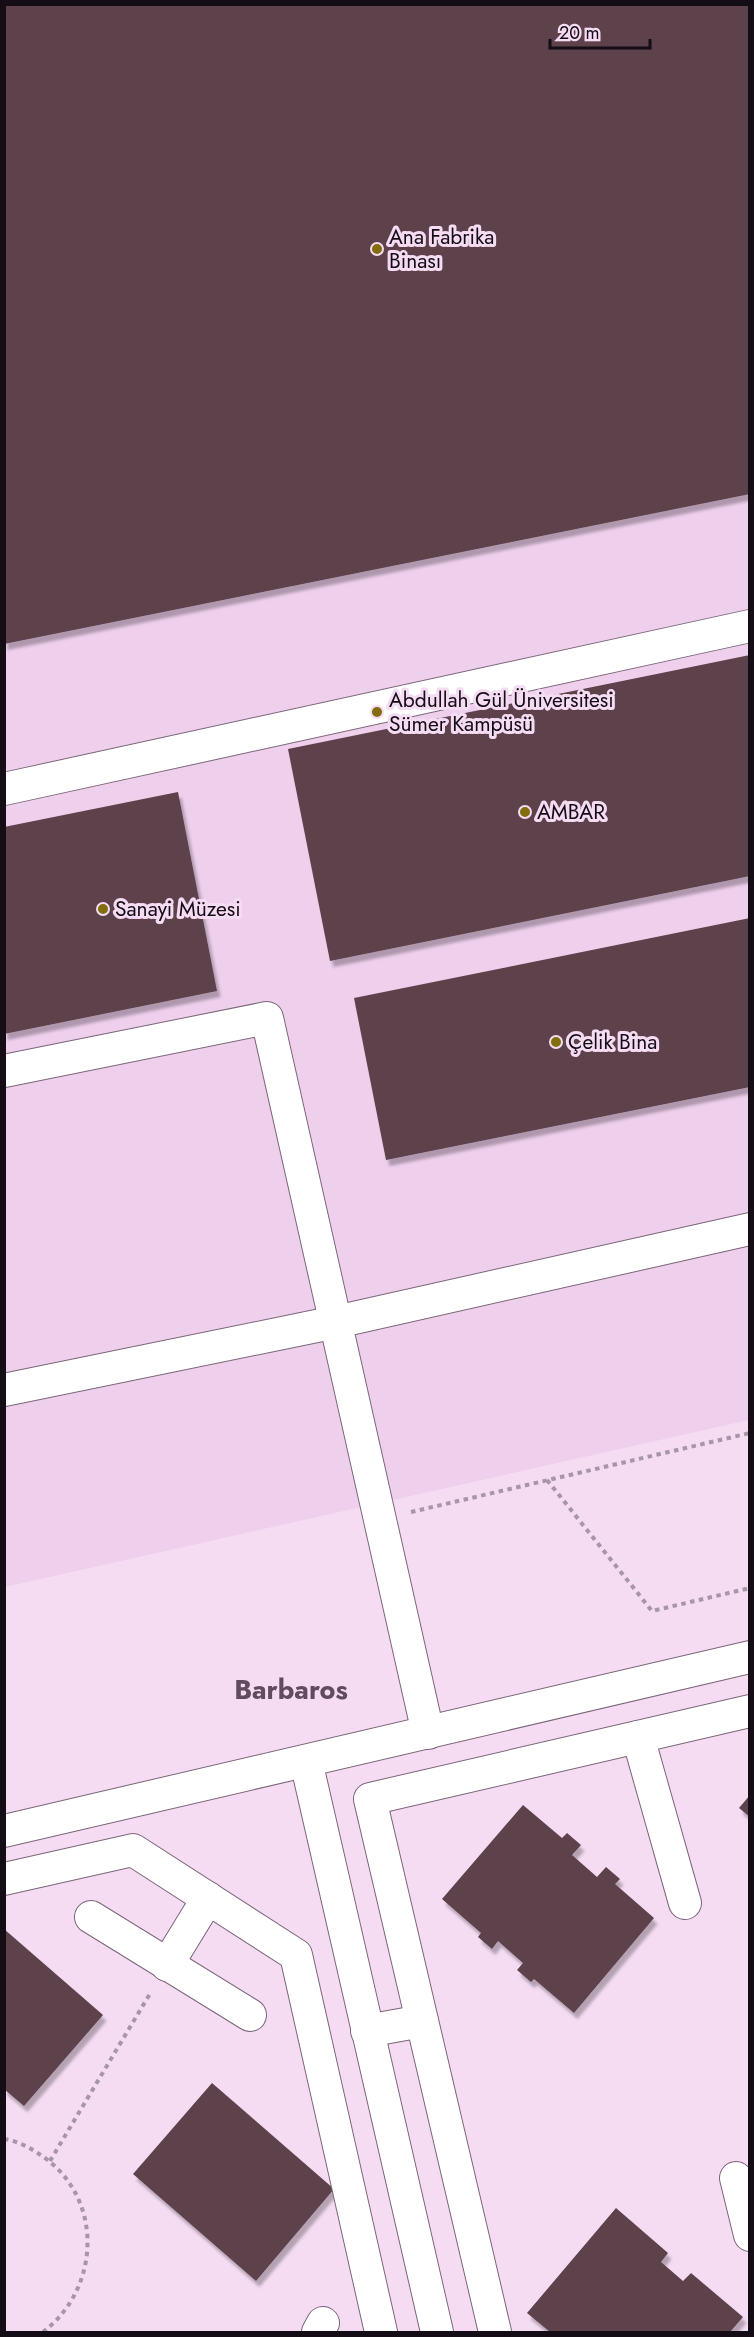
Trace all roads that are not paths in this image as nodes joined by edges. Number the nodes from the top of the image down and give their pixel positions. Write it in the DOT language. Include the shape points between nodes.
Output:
graph roads {
  1 [pos="750,626"];
  2 [pos="4,789"];
  3 [pos="4,1071"];
  4 [pos="750,1229"];
  5 [pos="336,1322"];
  6 [pos="4,1390"];
  7 [pos="750,1657"];
  8 [pos="750,1711"];
  9 [pos="428,1733"];
  10 [pos="638,1737"];
  11 [pos="306,1761"];
  12 [pos="4,1831"];
  13 [pos="4,1879"];
  14 [pos="208,1898"];
  15 [pos="685,1903"];
  16 [pos="91,1917"];
  17 [pos="167,1965"];
  18 [pos="250,2015"];
  19 [pos="422,2021"];
  20 [pos="367,2031"];
  21 [pos="736,2178"];
  22 [pos="750,2235"];
  23 [pos="381,2332"];
  24 [pos="437,2332"];
  25 [pos="495,2332"];
  1 -- 2 [label="street"];
  3 -- 5 [label="street" via="267,1018"];
  4 -- 5 [label="street"];
  5 -- 6 [label="street"];
  5 -- 9 [label="street"];
  7 -- 9 [label="street"];
  8 -- 10 [label="street"];
  9 -- 11 [label="street"];
  10 -- 15 [label="street"];
  10 -- 19 [label="street" via="370,1799"];
  11 -- 12 [label="street"];
  11 -- 20 [label="street"];
  13 -- 14 [label="street" via="133,1850"];
  14 -- 17 [label="street"];
  14 -- 23 [label="street" via="296,1955"];
  16 -- 17 [label="street"];
  17 -- 18 [label="street"];
  19 -- 20 [label="street"];
  19 -- 25 [label="street"];
  20 -- 24 [label="street"];
  21 -- 22 [label="street"];
}
